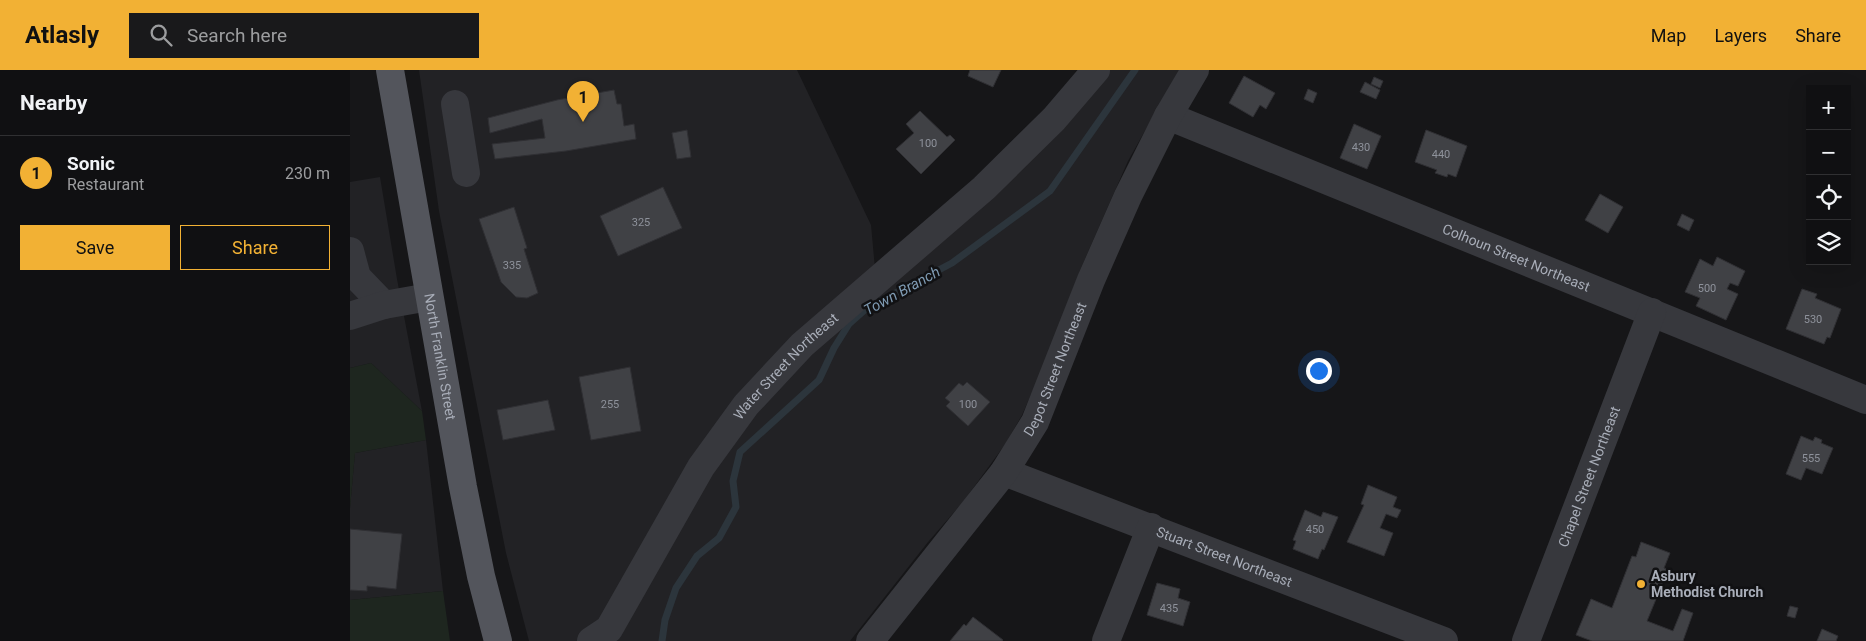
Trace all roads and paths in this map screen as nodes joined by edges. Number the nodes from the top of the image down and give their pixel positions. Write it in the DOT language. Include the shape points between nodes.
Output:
graph roads {
  1 [pos="390,70"];
  2 [pos="1096,70"];
  3 [pos="1195,70"];
  4 [pos="455,104"];
  5 [pos="1168,116"];
  6 [pos="466,173"];
  7 [pos="350,252"];
  8 [pos="429,297"];
  9 [pos="384,305"];
  10 [pos="1652,312"];
  11 [pos="350,316"];
  12 [pos="1866,400"];
  13 [pos="1004,472"];
  14 [pos="1151,526"];
  15 [pos="498,641"];
  16 [pos="591,641"];
  17 [pos="870,641"];
  18 [pos="1106,641"];
  19 [pos="1444,641"];
  20 [pos="1526,641"];
  1 -- 8 [label="main road, North Franklin Street"];
  2 -- 16 [label="street, Water Street Northeast" via="1054,119 984,188 802,345 746,405 701,467 609,629"];
  3 -- 5 [label="street, Depot Street Northeast"];
  4 -- 6 [label="street"];
  5 -- 10 [label="street, Colhoun Street Northeast"];
  5 -- 13 [label="street, Depot Street Northeast" via="1091,280 1035,422"];
  7 -- 9 [label="street" via="357,277"];
  8 -- 9 [label="street"];
  8 -- 15 [label="main road, North Franklin Street" via="478,558"];
  9 -- 11 [label="street"];
  10 -- 12 [label="street, Colhoun Street Northeast"];
  10 -- 20 [label="street, Chapel Street Northeast"];
  13 -- 14 [label="street, Stuart Street Northeast"];
  13 -- 17 [label="street, Depot Street Northeast"];
  14 -- 18 [label="street"];
  14 -- 19 [label="street, Stuart Street Northeast"];
}
